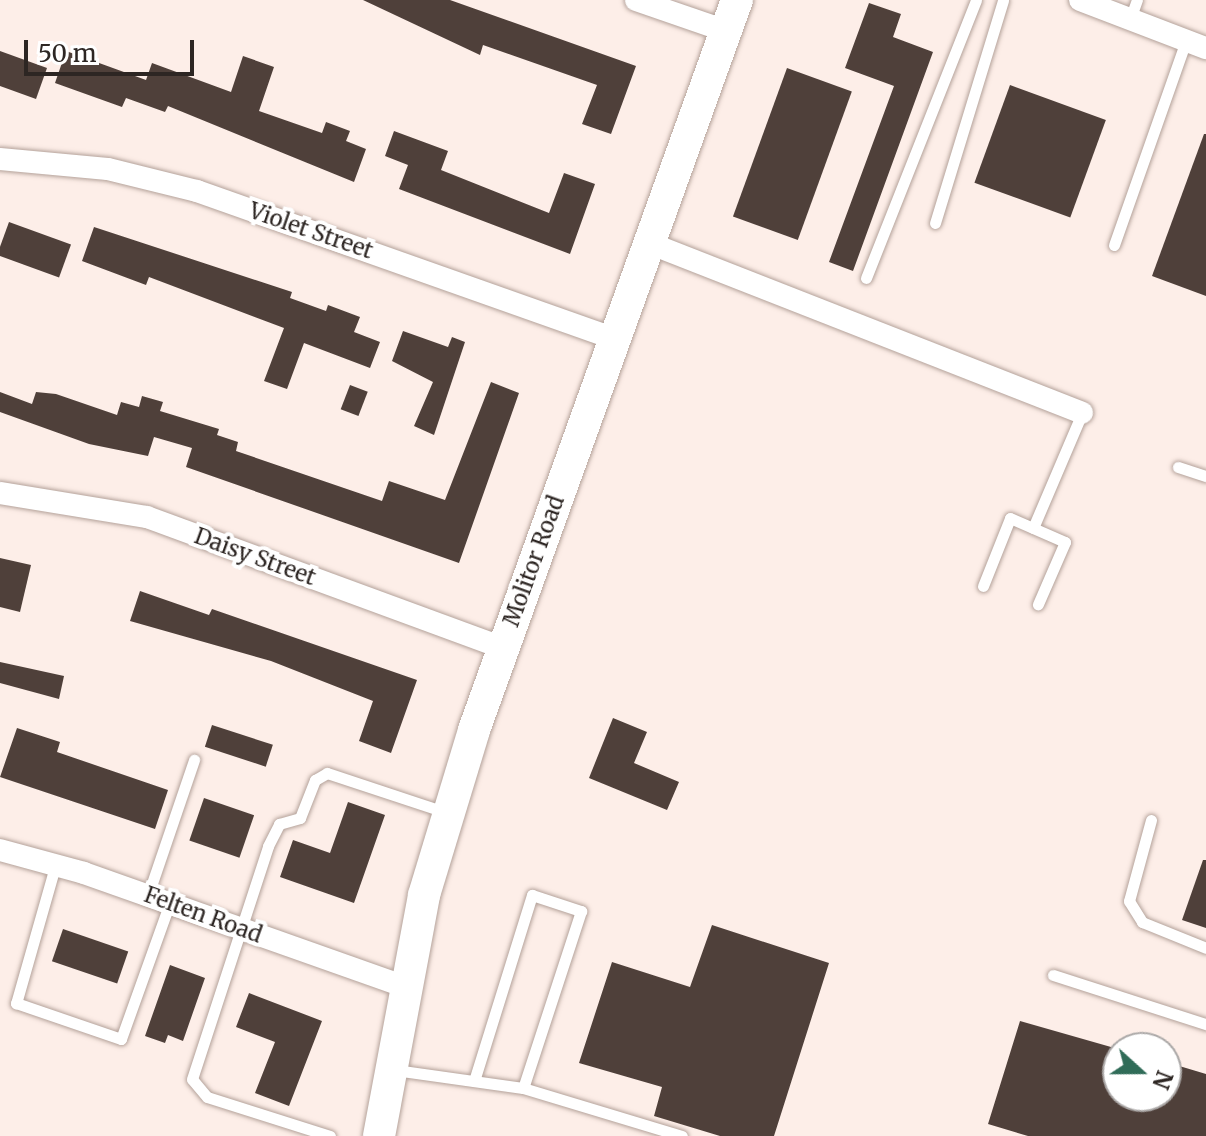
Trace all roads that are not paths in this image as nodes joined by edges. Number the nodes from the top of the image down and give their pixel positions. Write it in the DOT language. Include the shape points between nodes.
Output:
graph roads {
  1 [pos="636,0"];
  2 [pos="737,0"];
  3 [pos="976,0"];
  4 [pos="1003,0"];
  5 [pos="1080,0"];
  6 [pos="1134,10"];
  7 [pos="726,31"];
  8 [pos="1196,44"];
  9 [pos="0,159"];
  10 [pos="935,223"];
  11 [pos="649,243"];
  12 [pos="1114,245"];
  13 [pos="866,278"];
  14 [pos="614,339"];
  15 [pos="1082,413"];
  16 [pos="1178,467"];
  17 [pos="1206,476"];
  18 [pos="0,493"];
  19 [pos="1033,528"];
  20 [pos="983,586"];
  21 [pos="1038,604"];
  22 [pos="503,648"];
  23 [pos="194,760"];
  24 [pos="448,813"];
  25 [pos="1151,820"];
  26 [pos="0,850"];
  27 [pos="56,863"];
  28 [pos="148,895"];
  29 [pos="170,902"];
  30 [pos="240,927"];
  31 [pos="1206,948"];
  32 [pos="1053,975"];
  33 [pos="403,986"];
  34 [pos="1206,1024"];
  35 [pos="389,1069"];
  36 [pos="474,1081"];
  37 [pos="523,1088"];
  38 [pos="330,1136"];
  39 [pos="379,1136"];
  40 [pos="682,1136"];
  1 -- 7 [label="street"];
  2 -- 7 [label="street, Molitor Road"];
  3 -- 13 [label="lane"];
  4 -- 10 [label="lane"];
  5 -- 6 [label="street"];
  6 -- 8 [label="street"];
  7 -- 11 [label="street, Molitor Road"];
  8 -- 12 [label="lane"];
  9 -- 14 [label="street, Violet Street" via="63,162 170,183"];
  11 -- 14 [label="street, Molitor Road"];
  11 -- 15 [label="street"];
  14 -- 22 [label="street, Molitor Road"];
  15 -- 19 [label="lane"];
  16 -- 17 [label="lane"];
  18 -- 22 [label="street, Daisy Street" via="147,517"];
  19 -- 20 [label="lane" via="1010,518"];
  19 -- 21 [label="lane" via="1065,542"];
  22 -- 24 [label="street, Molitor Road"];
  23 -- 28 [label="lane"];
  24 -- 30 [label="lane" via="327,773 315,780 300,818 279,824"];
  24 -- 33 [label="street, Molitor Road"];
  25 -- 31 [label="lane" via="1129,901 1142,922"];
  26 -- 27 [label="street, Felten Road"];
  27 -- 28 [label="street, Felten Road"];
  27 -- 29 [label="lane" via="16,1003 31,1009 121,1039"];
  28 -- 29 [label="street, Felten Road"];
  29 -- 30 [label="street, Felten Road"];
  30 -- 33 [label="street, Felten Road"];
  30 -- 38 [label="lane" via="192,1079 207,1097"];
  32 -- 34 [label="lane"];
  33 -- 35 [label="street, Molitor Road"];
  35 -- 36 [label="lane"];
  35 -- 39 [label="street, Molitor Road"];
  36 -- 37 [label="lane"];
  36 -- 37 [label="lane" via="532,895 581,911"];
  37 -- 40 [label="lane"];
}
